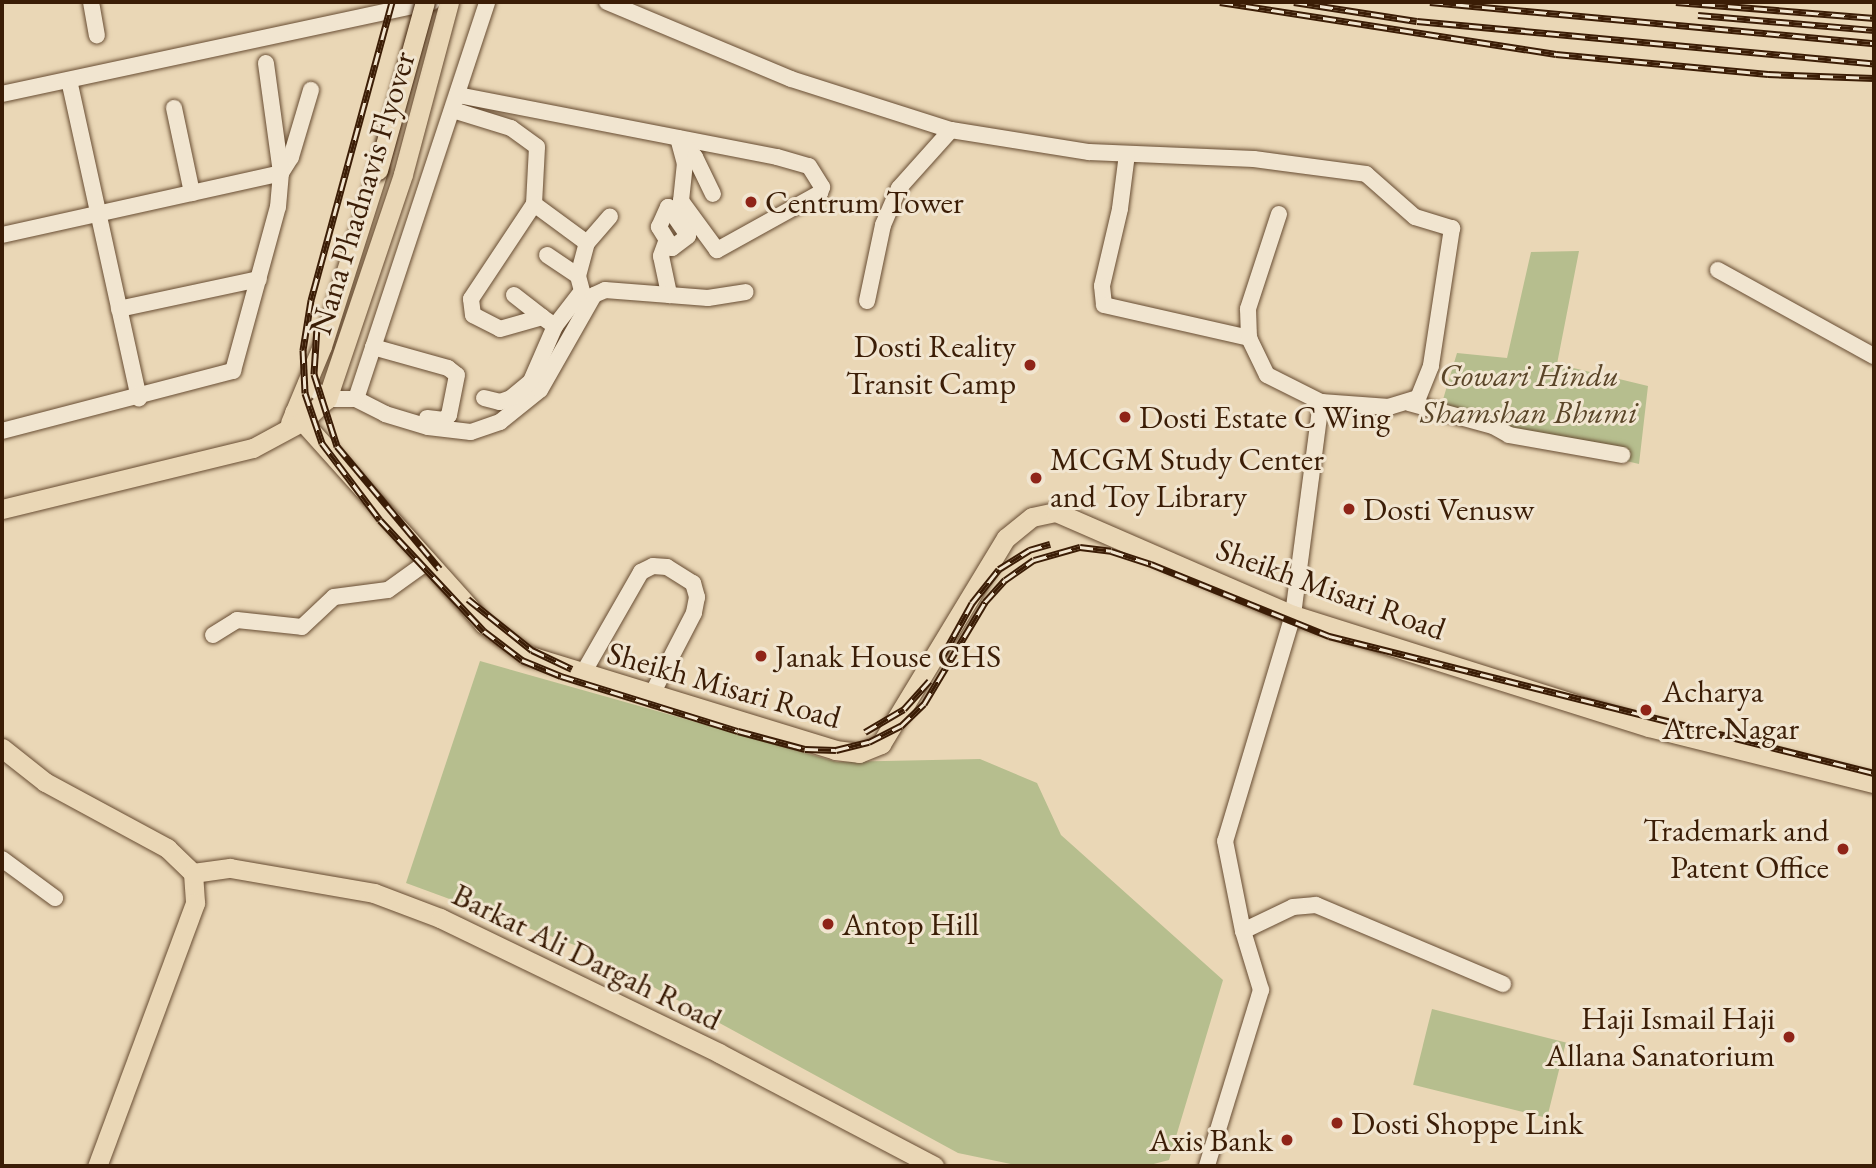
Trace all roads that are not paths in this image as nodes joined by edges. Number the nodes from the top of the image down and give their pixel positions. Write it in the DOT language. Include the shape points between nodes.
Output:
graph roads {
  1 [pos="91,2"];
  2 [pos="425,2"];
  3 [pos="432,2"];
  4 [pos="449,2"];
  5 [pos="487,2"];
  6 [pos="607,2"];
  7 [pos="97,35"];
  8 [pos="265,63"];
  9 [pos="69,80"];
  10 [pos="312,90"];
  11 [pos="2,94"];
  12 [pos="455,102"];
  13 [pos="174,108"];
  14 [pos="951,130"];
  15 [pos="678,138"];
  16 [pos="537,147"];
  17 [pos="1127,153"];
  18 [pos="552,158"];
  19 [pos="281,173"];
  20 [pos="192,192"];
  21 [pos="713,194"];
  22 [pos="534,205"];
  23 [pos="99,214"];
  24 [pos="1279,214"];
  25 [pos="610,217"];
  26 [pos="2,235"];
  27 [pos="587,243"];
  28 [pos="666,248"];
  29 [pos="547,255"];
  30 [pos="1718,270"];
  31 [pos="578,276"];
  32 [pos="260,279"];
  33 [pos="746,292"];
  34 [pos="514,295"];
  35 [pos="669,295"];
  36 [pos="867,301"];
  37 [pos="119,309"];
  38 [pos="548,322"];
  39 [pos="1249,338"];
  40 [pos="373,347"];
  41 [pos="1874,356"];
  42 [pos="306,383"];
  43 [pos="357,396"];
  44 [pos="139,398"];
  45 [pos="484,398"];
  46 [pos="327,399"];
  47 [pos="1321,402"];
  48 [pos="1409,403"];
  49 [pos="295,421"];
  50 [pos="2,431"];
  51 [pos="1622,455"];
  52 [pos="2,509"];
  53 [pos="427,562"];
  54 [pos="1293,615"];
  55 [pos="213,635"];
  56 [pos="582,675"];
  57 [pos="651,696"];
  58 [pos="2,748"];
  59 [pos="1874,783"];
  60 [pos="2,859"];
  61 [pos="193,873"];
  62 [pos="55,898"];
  63 [pos="1243,931"];
  64 [pos="1503,984"];
  65 [pos="97,1166"];
  66 [pos="934,1166"];
  67 [pos="1207,1166"];
  1 -- 7 [label="street"];
  2 -- 42 [label="main road, Nana Phadnavis Flyover, bridge" via="322,346"];
  3 -- 9 [label="street"];
  4 -- 46 [label="main road, Nana Phadnavis Flyover" via="403,174"];
  5 -- 12 [label="street"];
  6 -- 14 [label="street" via="791,79"];
  8 -- 19 [label="street"];
  9 -- 11 [label="street"];
  9 -- 23 [label="street"];
  10 -- 19 [label="street" via="291,157"];
  12 -- 15 [label="street"];
  12 -- 16 [label="street" via="512,128"];
  12 -- 40 [label="street"];
  13 -- 20 [label="street"];
  14 -- 17 [label="street" via="1090,152"];
  14 -- 36 [label="street" via="900,188 883,225"];
  15 -- 15 [label="street" via="804,163 822,180 822,187 717,250 681,201 685,164"];
  15 -- 21 [label="street" via="695,157"];
  16 -- 18 [label="street"];
  16 -- 22 [label="street"];
  17 -- 39 [label="street" via="1118,222 1102,286 1104,305"];
  17 -- 48 [label="street" via="1254,159 1366,174 1415,218 1452,228 1427,386"];
  19 -- 20 [label="street"];
  19 -- 32 [label="street"];
  20 -- 23 [label="street"];
  22 -- 27 [label="street"];
  22 -- 38 [label="street" via="470,307 479,320 500,329"];
  23 -- 26 [label="street"];
  23 -- 37 [label="street"];
  24 -- 39 [label="street" via="1248,309"];
  25 -- 27 [label="street"];
  27 -- 31 [label="street"];
  28 -- 35 [label="street"];
  29 -- 31 [label="street"];
  30 -- 41 [label="street"];
  31 -- 38 [label="street" via="582,291"];
  32 -- 37 [label="street"];
  32 -- 44 [label="street" via="233,371"];
  33 -- 35 [label="street" via="708,298"];
  34 -- 38 [label="street"];
  35 -- 43 [label="street" via="606,290 594,295 540,390 490,425 471,432 428,427 385,414"];
  37 -- 44 [label="street"];
  38 -- 45 [label="street" via="531,381 500,402"];
  39 -- 47 [label="street" via="1267,375"];
  40 -- 43 [label="street"];
  40 -- 43 [label="street" via="453,370 457,381 449,415 439,420 411,415"];
  42 -- 46 [label="street"];
  42 -- 49 [label="main road, Nana Phadnavis Flyover"];
  43 -- 46 [label="street"];
  44 -- 50 [label="street"];
  46 -- 49 [label="main road"];
  47 -- 48 [label="street" via="1389,407"];
  47 -- 54 [label="street"];
  48 -- 51 [label="street" via="1493,426 1509,435"];
  49 -- 52 [label="main road" via="253,448"];
  49 -- 53 [label="main road, Sheikh Misari Road"];
  53 -- 55 [label="street" via="388,590 334,597 302,627 237,620"];
  53 -- 56 [label="main road, Sheikh Misari Road" via="495,635 527,655"];
  54 -- 57 [label="main road, Sheikh Misari Road" via="1056,512 1032,517 1006,538 881,744 859,753 835,750"];
  54 -- 59 [label="main road, Sheikh Misari Road" via="1649,727"];
  54 -- 63 [label="street" via="1225,841"];
  56 -- 57 [label="main road, Sheikh Misari Road"];
  56 -- 57 [label="street" via="641,572 653,566 667,567 693,583 697,597 694,613"];
  58 -- 61 [label="main road" via="45,782 167,848"];
  60 -- 62 [label="street"];
  61 -- 65 [label="main road" via="195,903"];
  61 -- 66 [label="main road, Barkat Ali Dargah Road" via="230,868 374,893 440,918 694,1040"];
  63 -- 64 [label="street" via="1293,907 1316,905"];
  63 -- 67 [label="street" via="1261,990"];
}
